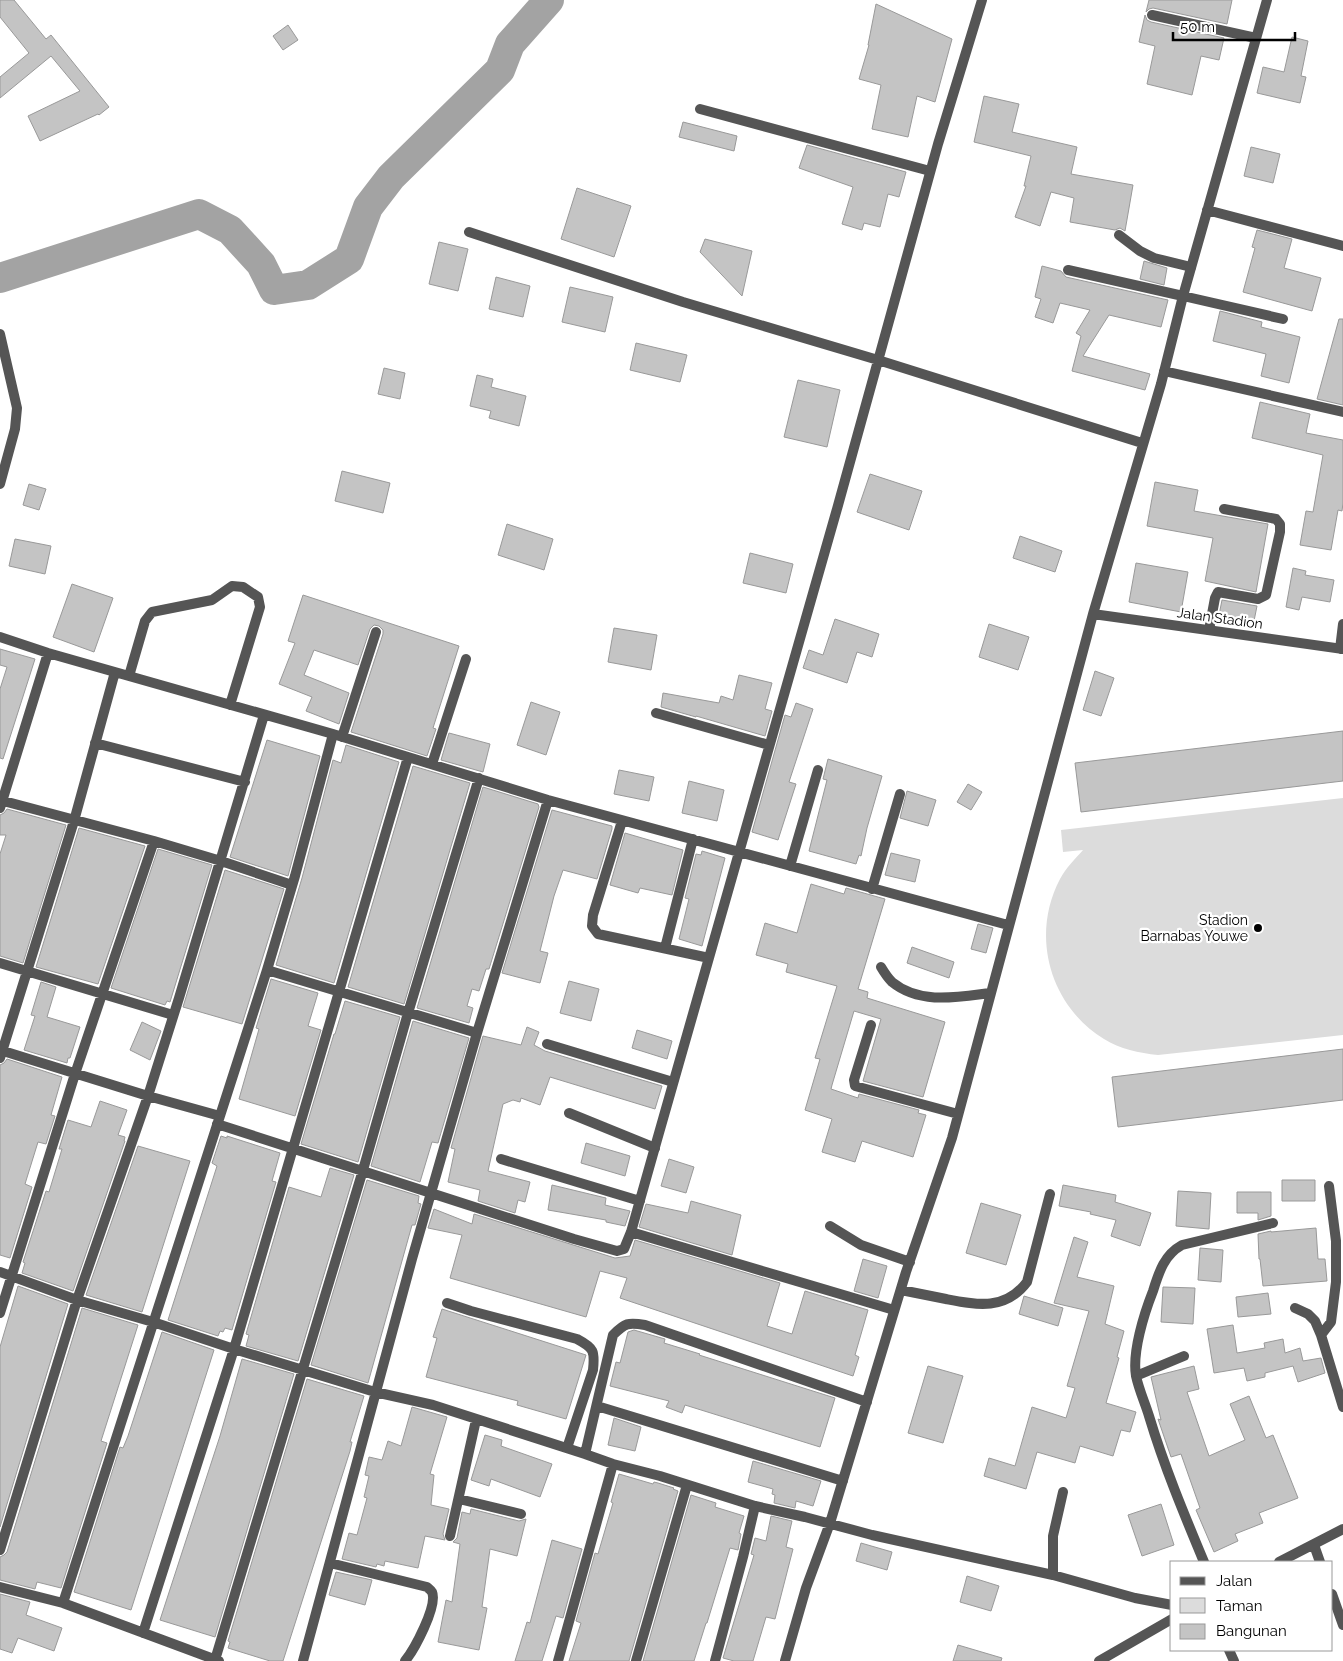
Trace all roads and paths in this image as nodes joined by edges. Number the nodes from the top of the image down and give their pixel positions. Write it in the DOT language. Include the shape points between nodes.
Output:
graph roads {
  1 [pos="982,0"];
  2 [pos="1267,0"];
  3 [pos="1152,15"];
  4 [pos="1256,38"];
  5 [pos="700,109"];
  6 [pos="930,172"];
  7 [pos="1207,210"];
  8 [pos="469,232"];
  9 [pos="1119,235"];
  10 [pos="1343,246"];
  11 [pos="1191,267"];
  12 [pos="1068,270"];
  13 [pos="1182,296"];
  14 [pos="1283,319"];
  15 [pos="0,334"];
  16 [pos="878,360"];
  17 [pos="1164,371"];
  18 [pos="1343,412"];
  19 [pos="1142,443"];
  20 [pos="0,484"];
  21 [pos="1224,509"];
  22 [pos="1093,614"];
  23 [pos="1343,624"];
  24 [pos="1209,630"];
  25 [pos="376,632"];
  26 [pos="0,638"];
  27 [pos="1341,649"];
  28 [pos="48,653"];
  29 [pos="466,659"];
  30 [pos="115,672"];
  31 [pos="129,676"];
  32 [pos="230,705"];
  33 [pos="656,713"];
  34 [pos="264,715"];
  35 [pos="338,736"];
  36 [pos="95,743"];
  37 [pos="769,745"];
  38 [pos="408,758"];
  39 [pos="432,764"];
  40 [pos="818,770"];
  41 [pos="479,778"];
  42 [pos="245,782"];
  43 [pos="900,794"];
  44 [pos="548,800"];
  45 [pos="1,803"];
  46 [pos="74,821"];
  47 [pos="622,821"];
  48 [pos="693,839"];
  49 [pos="154,840"];
  50 [pos="739,851"];
  51 [pos="221,861"];
  52 [pos="790,866"];
  53 [pos="292,885"];
  54 [pos="872,888"];
  55 [pos="1008,925"];
  56 [pos="665,948"];
  57 [pos="709,958"];
  58 [pos="0,963"];
  59 [pos="881,967"];
  60 [pos="267,970"];
  61 [pos="26,972"];
  62 [pos="338,991"];
  63 [pos="990,993"];
  64 [pos="102,995"];
  65 [pos="408,1013"];
  66 [pos="174,1015"];
  67 [pos="871,1025"];
  68 [pos="477,1033"];
  69 [pos="547,1044"];
  70 [pos="1,1052"];
  71 [pos="75,1074"];
  72 [pos="674,1082"];
  73 [pos="148,1096"];
  74 [pos="569,1113"];
  75 [pos="958,1114"];
  76 [pos="218,1120"];
  77 [pos="292,1147"];
  78 [pos="655,1148"];
  79 [pos="501,1159"];
  80 [pos="363,1170"];
  81 [pos="1329,1186"];
  82 [pos="431,1194"];
  83 [pos="1050,1194"];
  84 [pos="640,1201"];
  85 [pos="1273,1223"];
  86 [pos="830,1226"];
  87 [pos="631,1232"];
  88 [pos="910,1262"];
  89 [pos="0,1272"];
  90 [pos="12,1276"];
  91 [pos="901,1290"];
  92 [pos="77,1300"];
  93 [pos="447,1303"];
  94 [pos="1296,1308"];
  95 [pos="894,1310"];
  96 [pos="0,1313"];
  97 [pos="153,1322"];
  98 [pos="1321,1335"];
  99 [pos="234,1349"];
  100 [pos="1184,1356"];
  101 [pos="303,1370"];
  102 [pos="1136,1376"];
  103 [pos="375,1392"];
  104 [pos="867,1402"];
  105 [pos="597,1406"];
  106 [pos="1343,1407"];
  107 [pos="476,1420"];
  108 [pos="568,1448"];
  109 [pos="585,1454"];
  110 [pos="613,1464"];
  111 [pos="843,1481"];
  112 [pos="687,1485"];
  113 [pos="1063,1492"];
  114 [pos="458,1500"];
  115 [pos="754,1506"];
  116 [pos="521,1514"];
  117 [pos="830,1523"];
  118 [pos="1343,1529"];
  119 [pos="450,1536"];
  120 [pos="1314,1545"];
  121 [pos="0,1550"];
  122 [pos="1204,1561"];
  123 [pos="1281,1561"];
  124 [pos="1320,1561"];
  125 [pos="330,1562"];
  126 [pos="1053,1575"];
  127 [pos="0,1587"];
  128 [pos="1333,1597"];
  129 [pos="63,1603"];
  130 [pos="1170,1606"];
  131 [pos="1170,1620"];
  132 [pos="1343,1625"];
  133 [pos="143,1633"];
  134 [pos="217,1660"];
  135 [pos="303,1661"];
  136 [pos="404,1661"];
  137 [pos="558,1661"];
  138 [pos="636,1661"];
  139 [pos="715,1661"];
  140 [pos="785,1661"];
  141 [pos="1099,1661"];
  1 -- 6 [label="street"];
  2 -- 4 [label="street"];
  3 -- 4 [label="street"];
  4 -- 7 [label="street"];
  5 -- 6 [label="street"];
  6 -- 16 [label="street"];
  7 -- 10 [label="street"];
  7 -- 11 [label="street"];
  8 -- 16 [label="street" via="683,302"];
  9 -- 11 [label="street" via="1154,258"];
  11 -- 13 [label="street"];
  12 -- 13 [label="street"];
  13 -- 14 [label="street"];
  13 -- 17 [label="street"];
  15 -- 20 [label="street" via="18,408"];
  16 -- 19 [label="street"];
  16 -- 37 [label="street"];
  17 -- 18 [label="street"];
  17 -- 19 [label="street"];
  19 -- 22 [label="street"];
  21 -- 24 [label="street" via="1276,519 1280,532 1266,595 1258,598 1218,592"];
  22 -- 24 [label="street, Jalan Stadion"];
  22 -- 55 [label="street"];
  23 -- 27 [label="street"];
  24 -- 27 [label="street, Jalan Stadion"];
  25 -- 35 [label="street"];
  26 -- 28 [label="street"];
  28 -- 30 [label="street"];
  28 -- 45 [label="street"];
  29 -- 39 [label="street"];
  30 -- 31 [label="street"];
  30 -- 36 [label="street"];
  31 -- 32 [label="street"];
  31 -- 32 [label="street" via="145,621 152,612 212,600 232,586 243,587 258,598 260,606"];
  32 -- 34 [label="street"];
  33 -- 37 [label="street"];
  34 -- 35 [label="street"];
  34 -- 42 [label="street"];
  35 -- 38 [label="street"];
  35 -- 53 [label="street"];
  36 -- 42 [label="street"];
  36 -- 46 [label="street"];
  37 -- 50 [label="street"];
  38 -- 39 [label="street"];
  38 -- 62 [label="street"];
  39 -- 41 [label="street"];
  40 -- 52 [label="street"];
  41 -- 44 [label="street"];
  41 -- 65 [label="street"];
  42 -- 51 [label="street"];
  43 -- 54 [label="street"];
  44 -- 47 [label="street"];
  44 -- 68 [label="street"];
  45 -- 46 [label="street"];
  46 -- 49 [label="street"];
  46 -- 61 [label="street"];
  47 -- 48 [label="street"];
  47 -- 56 [label="street" via="592,926 598,934"];
  48 -- 50 [label="street"];
  48 -- 56 [label="street"];
  49 -- 51 [label="street"];
  49 -- 64 [label="street"];
  50 -- 52 [label="street"];
  50 -- 57 [label="street"];
  51 -- 53 [label="street"];
  51 -- 66 [label="street"];
  52 -- 54 [label="street"];
  53 -- 60 [label="street"];
  54 -- 55 [label="street"];
  55 -- 63 [label="street"];
  56 -- 57 [label="street"];
  57 -- 72 [label="street"];
  58 -- 61 [label="street"];
  59 -- 63 [label="street" via="892,982 911,993 952,998"];
  60 -- 62 [label="street"];
  60 -- 76 [label="street"];
  61 -- 64 [label="street"];
  61 -- 70 [label="street"];
  62 -- 65 [label="street"];
  62 -- 77 [label="street"];
  63 -- 75 [label="street"];
  64 -- 66 [label="street"];
  64 -- 71 [label="street"];
  65 -- 68 [label="street"];
  65 -- 80 [label="street"];
  66 -- 73 [label="street"];
  67 -- 75 [label="street" via="855,1086"];
  68 -- 82 [label="street"];
  69 -- 72 [label="street"];
  70 -- 71 [label="street"];
  71 -- 73 [label="street"];
  71 -- 90 [label="street"];
  72 -- 78 [label="street"];
  73 -- 76 [label="street"];
  73 -- 92 [label="street"];
  74 -- 78 [label="street"];
  75 -- 88 [label="street"];
  76 -- 77 [label="street"];
  76 -- 97 [label="street"];
  77 -- 80 [label="street"];
  77 -- 99 [label="street"];
  78 -- 84 [label="street"];
  79 -- 84 [label="street"];
  80 -- 82 [label="street"];
  80 -- 101 [label="street"];
  81 -- 98 [label="street" via="1337,1273 1334,1307 1330,1322"];
  82 -- 87 [label="street" via="617,1251 624,1249"];
  82 -- 103 [label="street"];
  83 -- 91 [label="street" via="1026,1282 1019,1293 991,1304 974,1304"];
  84 -- 87 [label="street"];
  85 -- 102 [label="street" via="1182,1245 1163,1261 1148,1305 1136,1360"];
  86 -- 88 [label="street" via="861,1245"];
  87 -- 95 [label="street"];
  88 -- 91 [label="street"];
  89 -- 90 [label="street"];
  90 -- 92 [label="street"];
  90 -- 96 [label="street"];
  91 -- 95 [label="street"];
  92 -- 97 [label="street"];
  92 -- 121 [label="street"];
  93 -- 108 [label="street" via="589,1345 594,1359 593,1370"];
  94 -- 98 [label="street" via="1315,1321"];
  95 -- 104 [label="street"];
  97 -- 99 [label="street"];
  97 -- 129 [label="street"];
  98 -- 106 [label="street"];
  99 -- 101 [label="street"];
  99 -- 133 [label="street"];
  100 -- 102 [label="street"];
  101 -- 103 [label="street"];
  101 -- 134 [label="street"];
  102 -- 122 [label="street" via="1160,1452"];
  103 -- 107 [label="street" via="433,1405"];
  103 -- 125 [label="street"];
  104 -- 105 [label="street" via="632,1323 613,1335"];
  104 -- 111 [label="street"];
  105 -- 109 [label="street"];
  105 -- 111 [label="street"];
  107 -- 108 [label="street"];
  107 -- 114 [label="street"];
  108 -- 109 [label="street"];
  109 -- 110 [label="street"];
  110 -- 112 [label="street"];
  110 -- 137 [label="street"];
  111 -- 117 [label="street"];
  112 -- 115 [label="street"];
  112 -- 138 [label="street"];
  113 -- 126 [label="street" via="1053,1536"];
  114 -- 116 [label="street"];
  114 -- 119 [label="street"];
  115 -- 117 [label="street"];
  115 -- 139 [label="street"];
  117 -- 126 [label="street"];
  117 -- 140 [label="street" via="806,1588"];
  118 -- 120 [label="street"];
  120 -- 123 [label="street"];
  120 -- 124 [label="street"];
  125 -- 135 [label="street"];
  125 -- 136 [label="street" via="432,1591 424,1630"];
  126 -- 130 [label="street"];
  127 -- 129 [label="street"];
  128 -- 132 [label="street"];
  129 -- 133 [label="street"];
  131 -- 141 [label="street"];
  133 -- 134 [label="street"];
}
